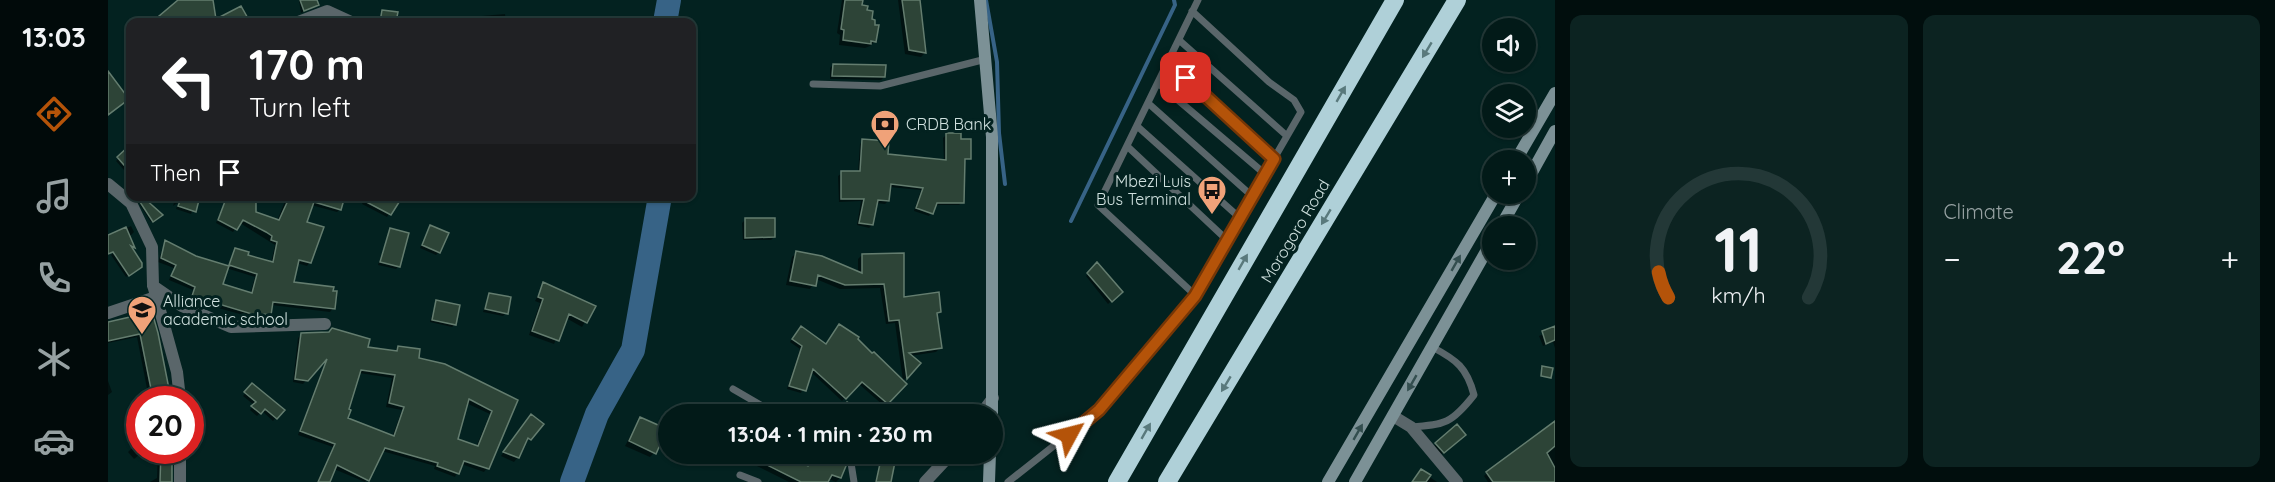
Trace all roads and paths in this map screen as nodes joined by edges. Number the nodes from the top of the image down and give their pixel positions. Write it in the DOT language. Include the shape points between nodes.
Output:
graph roads {
  1 [pos="1198,0"];
  2 [pos="1395,0"];
  3 [pos="1457,0"];
  4 [pos="979,1"];
  5 [pos="331,6"];
  6 [pos="1192,11"];
  7 [pos="306,18"];
  8 [pos="346,18"];
  9 [pos="1179,39"];
  10 [pos="987,59"];
  11 [pos="1168,62"];
  12 [pos="1158,82"];
  13 [pos="813,84"];
  14 [pos="1555,93"];
  15 [pos="1148,103"];
  16 [pos="1137,126"];
  17 [pos="1555,131"];
  18 [pos="1287,136"];
  19 [pos="1127,146"];
  20 [pos="1522,150"];
  21 [pos="1274,159"];
  22 [pos="1536,165"];
  23 [pos="1265,174"];
  24 [pos="108,184"];
  25 [pos="126,195"];
  26 [pos="1252,196"];
  27 [pos="134,201"];
  28 [pos="1490,204"];
  29 [pos="1240,218"];
  30 [pos="1227,240"];
  31 [pos="1482,259"];
  32 [pos="154,291"];
  33 [pos="1195,296"];
  34 [pos="108,313"];
  35 [pos="325,324"];
  36 [pos="1432,347"];
  37 [pos="179,386"];
  38 [pos="733,388"];
  39 [pos="993,398"];
  40 [pos="759,404"];
  41 [pos="988,404"];
  42 [pos="993,404"];
  43 [pos="1393,416"];
  44 [pos="1411,427"];
  45 [pos="180,464"];
  46 [pos="851,464"];
  47 [pos="942,464"];
  48 [pos="990,464"];
  49 [pos="740,475"];
  50 [pos="180,482"];
  51 [pos="758,482"];
  52 [pos="854,482"];
  53 [pos="925,482"];
  54 [pos="989,482"];
  55 [pos="1008,482"];
  56 [pos="1117,482"];
  57 [pos="1167,482"];
  58 [pos="1328,482"];
  59 [pos="1355,482"];
  60 [pos="1457,482"];
  1 -- 6 [label="lane"];
  56 -- 2 [label="highway, Morogoro Road, one-way"];
  3 -- 57 [label="highway, Morogoro Road, one-way"];
  4 -- 10 [label="street"];
  5 -- 7 [label="street"];
  5 -- 8 [label="street"];
  6 -- 9 [label="lane"];
  6 -- 18 [label="lane" via="1294,100 1301,112"];
  9 -- 11 [label="lane"];
  9 -- 18 [label="lane"];
  10 -- 13 [label="lane" via="880,86"];
  10 -- 39 [label="street" via="992,137"];
  11 -- 12 [label="lane"];
  11 -- 21 [label="lane"];
  12 -- 15 [label="lane"];
  12 -- 23 [label="lane"];
  14 -- 20 [label="street"];
  15 -- 16 [label="lane"];
  15 -- 26 [label="lane"];
  16 -- 19 [label="lane"];
  16 -- 29 [label="lane"];
  17 -- 22 [label="street"];
  18 -- 21 [label="lane"];
  19 -- 30 [label="lane"];
  19 -- 33 [label="lane" via="1098,205"];
  21 -- 23 [label="lane"];
  23 -- 26 [label="lane"];
  24 -- 25 [label="street"];
  26 -- 29 [label="lane"];
  27 -- 32 [label="street" via="152,247"];
  58 -- 28 [label="street, one-way"];
  29 -- 30 [label="lane"];
  30 -- 33 [label="lane"];
  31 -- 36 [label="street"];
  32 -- 34 [label="street"];
  32 -- 35 [label="street" via="231,327"];
  32 -- 37 [label="street"];
  33 -- 55 [label="lane" via="1099,410"];
  36 -- 43 [label="street, one-way"];
  36 -- 44 [label="lane" via="1469,374 1474,395 1460,412 1441,425"];
  38 -- 40 [label="lane"];
  39 -- 41 [label="street"];
  39 -- 42 [label="street"];
  43 -- 44 [label="street"];
  43 -- 59 [label="street"];
  44 -- 60 [label="street"];
  45 -- 50 [label="street"];
  46 -- 52 [label="lane"];
  47 -- 53 [label="street"];
  48 -- 54 [label="street"];
  49 -- 51 [label="lane"];
}
